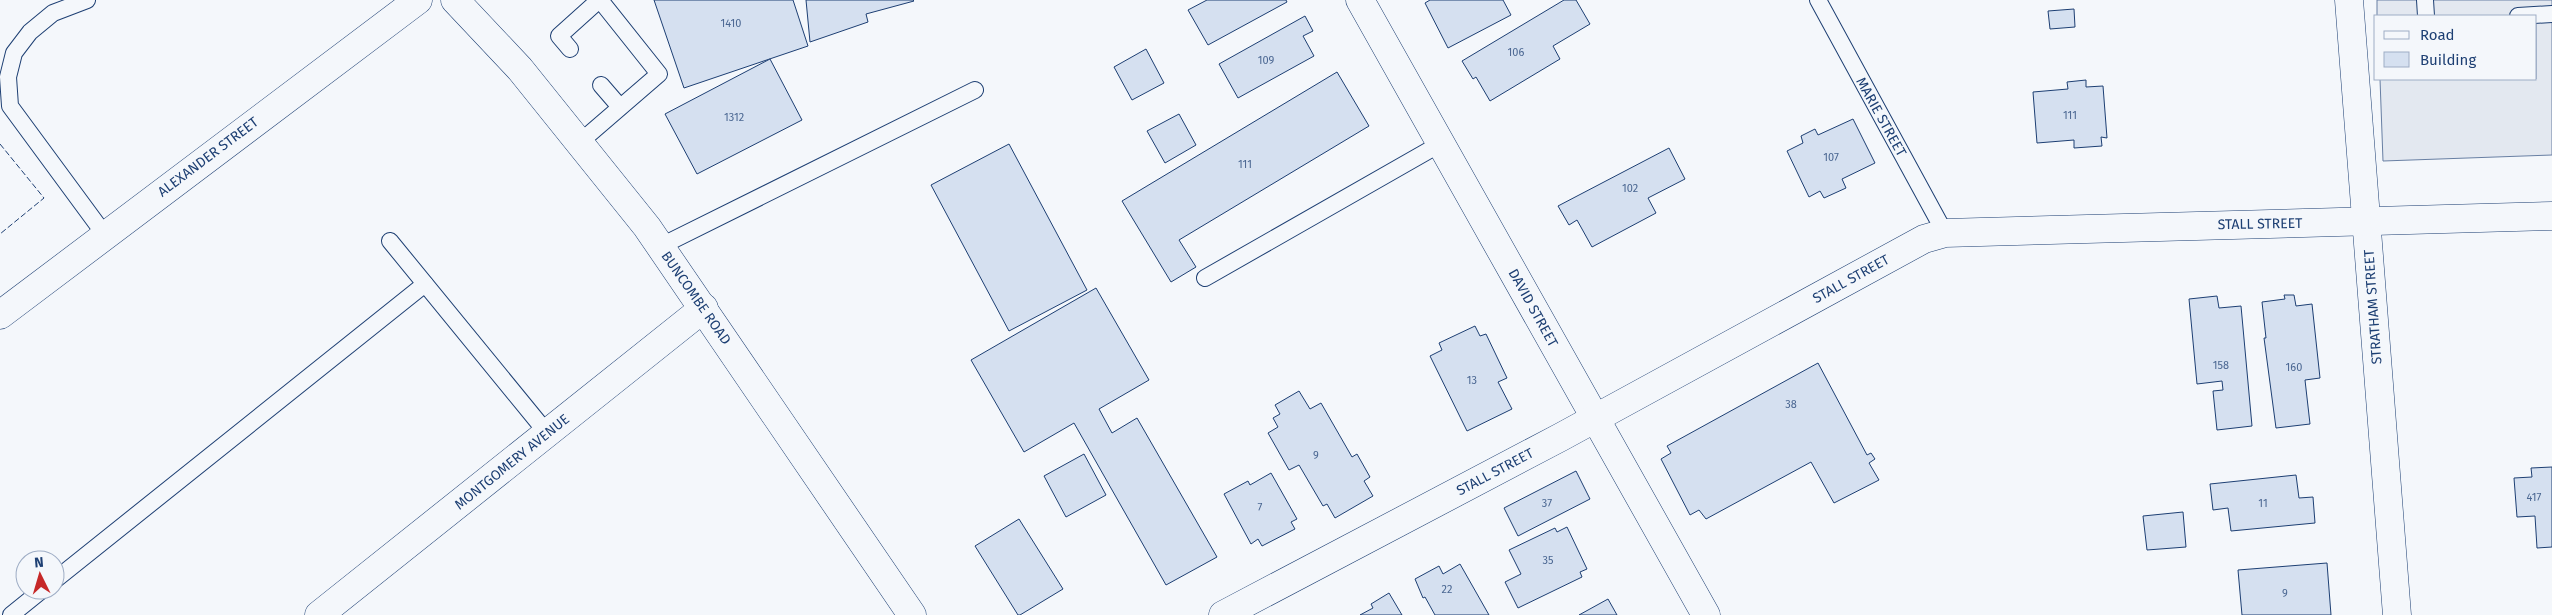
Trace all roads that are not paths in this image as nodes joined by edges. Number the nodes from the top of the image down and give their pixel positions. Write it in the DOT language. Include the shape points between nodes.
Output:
graph roads {
  1 [pos="87,0"];
  2 [pos="418,0"];
  3 [pos="455,0"];
  4 [pos="600,0"];
  5 [pos="1360,0"];
  6 [pos="1818,0"];
  7 [pos="2349,0"];
  8 [pos="2425,0"];
  9 [pos="2552,14"];
  10 [pos="2426,15"];
  11 [pos="2535,15"];
  12 [pos="570,49"];
  13 [pos="601,85"];
  14 [pos="975,90"];
  15 [pos="620,107"];
  16 [pos="579,143"];
  17 [pos="1440,144"];
  18 [pos="2552,216"];
  19 [pos="2366,221"];
  20 [pos="1945,233"];
  21 [pos="105,235"];
  22 [pos="390,241"];
  23 [pos="661,246"];
  24 [pos="1205,278"];
  25 [pos="425,284"];
  26 [pos="704,308"];
  27 [pos="0,315"];
  28 [pos="1595,418"];
  29 [pos="547,433"];
  30 [pos="65,572"];
  31 [pos="30,600"];
  32 [pos="11,615"];
  33 [pos="319,615"];
  34 [pos="912,615"];
  35 [pos="1223,615"];
  36 [pos="1706,615"];
  37 [pos="2397,615"];
  1 -- 21 [label="lane" via="53,14 30,32 14,54 8,77 10,106"];
  2 -- 21 [label="street, ALEXANDER STREET"];
  3 -- 16 [label="street, BUNCOMBE ROAD" via="520,69"];
  4 -- 12 [label="lane" via="559,36"];
  4 -- 15 [label="lane" via="659,74"];
  5 -- 17 [label="street, DAVID STREET"];
  6 -- 20 [label="lane, MARIE STREET"];
  7 -- 19 [label="street, STRATHAM STREET"];
  8 -- 10 [label="lane"];
  9 -- 11 [label="lane"];
  13 -- 15 [label="lane"];
  14 -- 23 [label="lane"];
  15 -- 16 [label="lane"];
  16 -- 23 [label="street, BUNCOMBE ROAD"];
  17 -- 24 [label="lane"];
  17 -- 28 [label="street, DAVID STREET"];
  18 -- 19 [label="street, STALL STREET"];
  19 -- 20 [label="street, STALL STREET"];
  19 -- 37 [label="street, STRATHAM STREET"];
  20 -- 28 [label="street, STALL STREET" via="1924,239"];
  21 -- 27 [label="street, ALEXANDER STREET"];
  22 -- 25 [label="lane"];
  23 -- 26 [label="street, BUNCOMBE ROAD"];
  25 -- 29 [label="lane"];
  25 -- 30 [label="lane"];
  26 -- 29 [label="street, MONTGOMERY AVENUE"];
  26 -- 34 [label="street, BUNCOMBE ROAD"];
  28 -- 35 [label="street, STALL STREET"];
  28 -- 36 [label="street, DAVID STREET"];
  29 -- 33 [label="street, MONTGOMERY AVENUE"];
  31 -- 32 [label="lane"];
}
